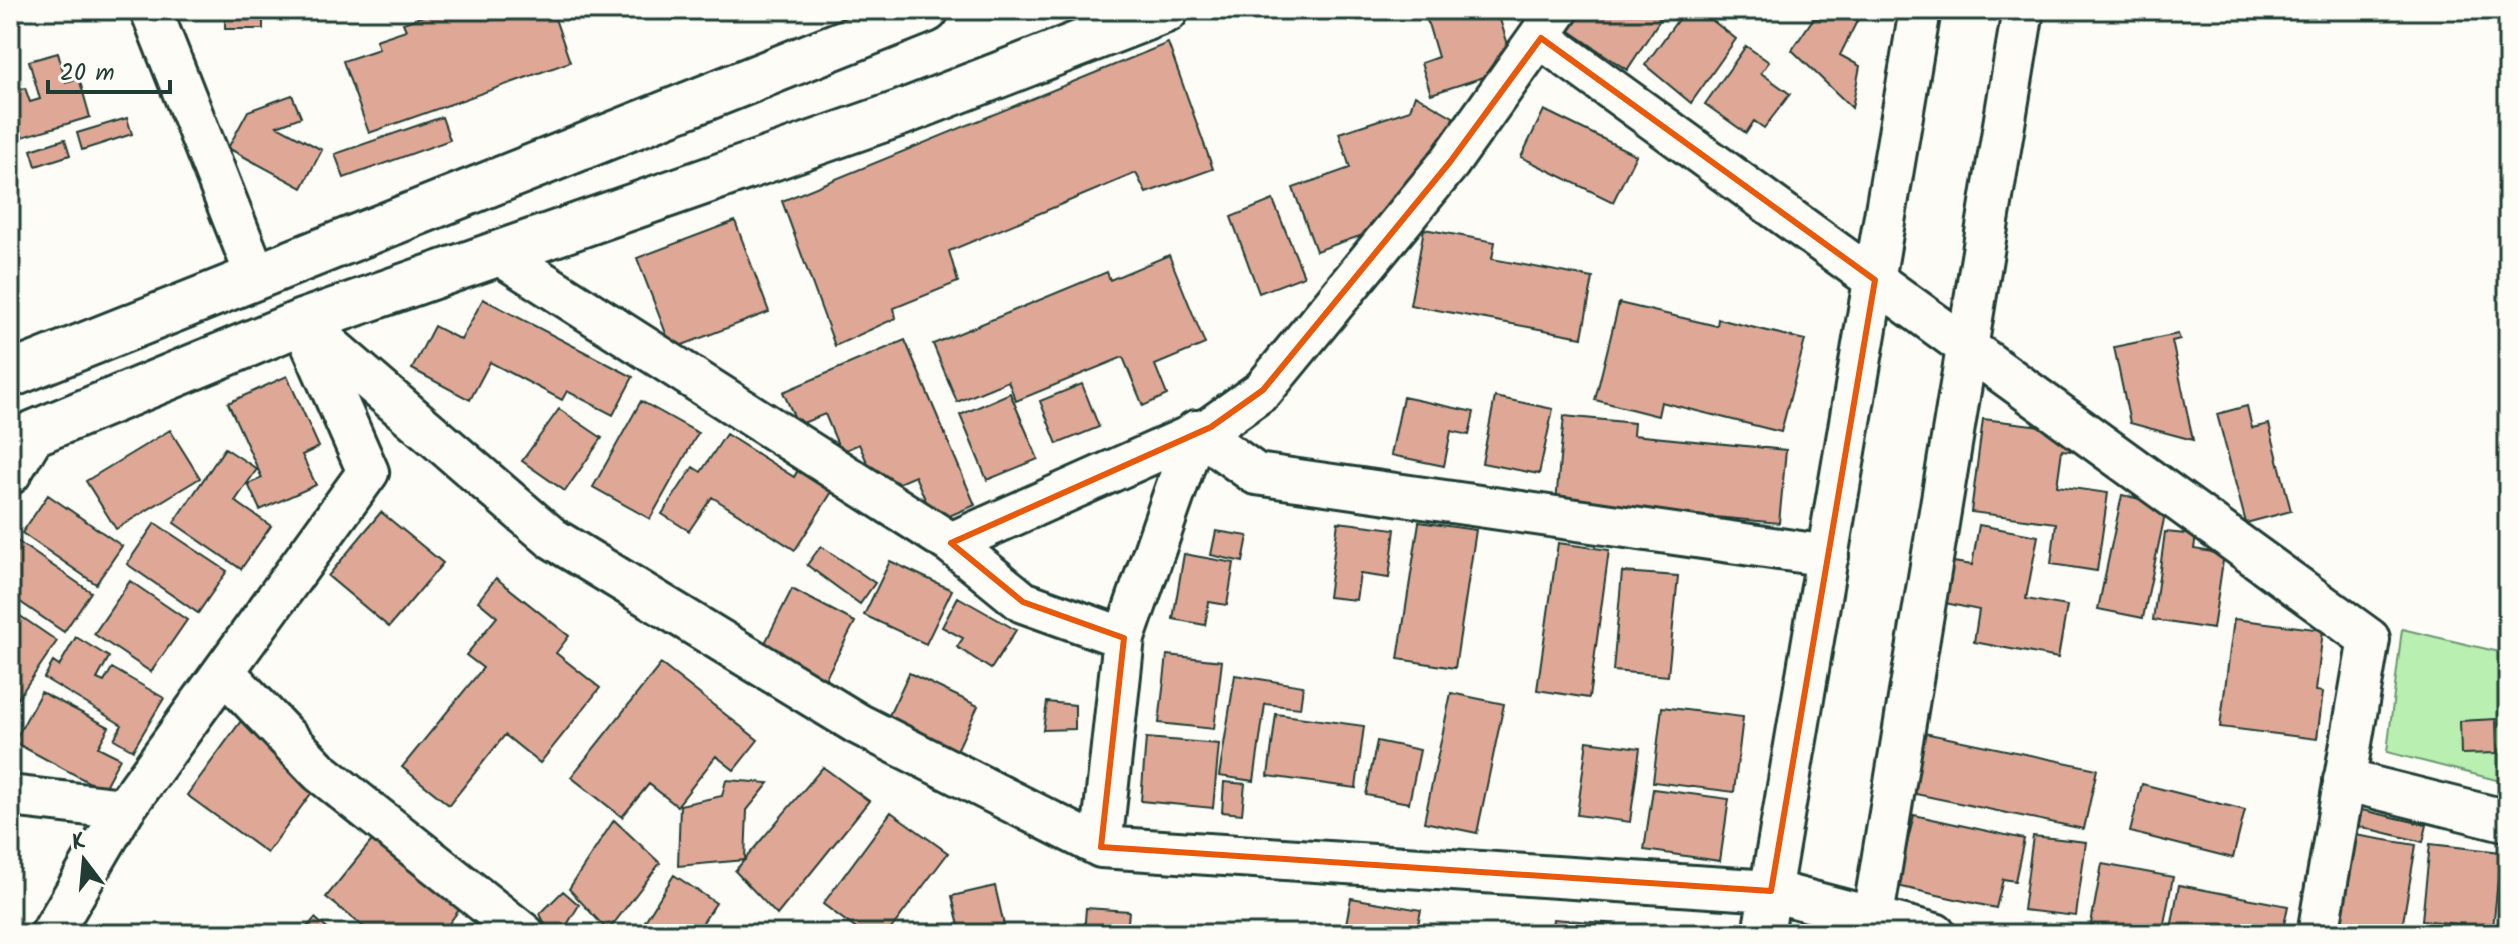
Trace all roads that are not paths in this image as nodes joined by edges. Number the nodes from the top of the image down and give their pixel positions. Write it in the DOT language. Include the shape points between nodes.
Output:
graph roads {
  1 [pos="151,10"];
  2 [pos="926,10"];
  3 [pos="1166,10"];
  4 [pos="1920,10"];
  5 [pos="2023,10"];
  6 [pos="1550,24"];
  7 [pos="497,253"];
  8 [pos="256,276"];
  9 [pos="1875,280"];
  10 [pos="302,322"];
  11 [pos="1967,347"];
  12 [pos="10,375"];
  13 [pos="1196,431"];
  14 [pos="23,438"];
  15 [pos="10,474"];
  16 [pos="951,543"];
  17 [pos="1828,556"];
  18 [pos="1124,638"];
  19 [pos="225,673"];
  20 [pos="2344,780"];
  21 [pos="10,796"];
  22 [pos="124,809"];
  23 [pos="2508,821"];
  24 [pos="1101,847"];
  25 [pos="1771,891"];
  26 [pos="1871,926"];
  27 [pos="507,929"];
  28 [pos="51,934"];
  29 [pos="1763,934"];
  30 [pos="1935,934"];
  31 [pos="2318,934"];
  1 -- 8 [label="street"];
  2 -- 8 [label="main road"];
  3 -- 7 [label="main road" via="901,113"];
  4 -- 9 [label="street"];
  5 -- 11 [label="street"];
  6 -- 9 [label="street"];
  6 -- 13 [label="street" via="1450,162 1263,390 1211,427"];
  7 -- 10 [label="main road"];
  7 -- 16 [label="street"];
  8 -- 12 [label="main road"];
  9 -- 11 [label="street"];
  9 -- 17 [label="street"];
  10 -- 14 [label="main road"];
  10 -- 19 [label="street" via="368,472"];
  10 -- 24 [label="street" via="552,538 858,724"];
  11 -- 20 [label="street" via="2369,639"];
  11 -- 26 [label="street"];
  13 -- 16 [label="street"];
  13 -- 17 [label="street" via="1256,474"];
  13 -- 18 [label="street"];
  14 -- 15 [label="street"];
  16 -- 18 [label="street" via="1023,602"];
  17 -- 25 [label="street"];
  18 -- 24 [label="street"];
  19 -- 22 [label="street"];
  19 -- 27 [label="street" via="320,772"];
  20 -- 23 [label="street"];
  20 -- 31 [label="street"];
  21 -- 22 [label="street"];
  22 -- 28 [label="street"];
  24 -- 25 [label="street"];
  25 -- 26 [label="street"];
  25 -- 29 [label="street"];
  26 -- 30 [label="street"];
}
